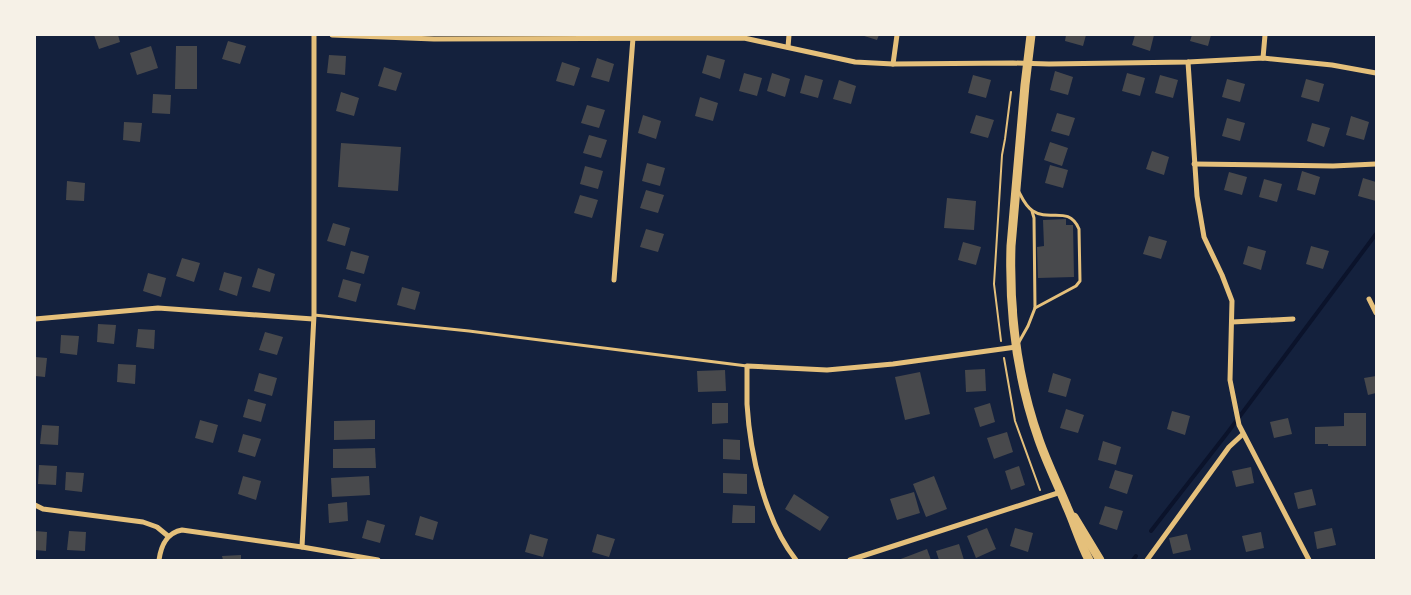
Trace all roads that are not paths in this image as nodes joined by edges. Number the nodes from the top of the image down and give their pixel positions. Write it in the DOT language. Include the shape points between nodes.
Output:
graph roads {
  1 [pos="314,35"];
  2 [pos="332,35"];
  3 [pos="789,35"];
  4 [pos="897,35"];
  5 [pos="1031,35"];
  6 [pos="1264,35"];
  7 [pos="633,38"];
  8 [pos="788,47"];
  9 [pos="1263,58"];
  10 [pos="1188,62"];
  11 [pos="1028,63"];
  12 [pos="893,64"];
  13 [pos="1376,73"];
  14 [pos="1194,164"];
  15 [pos="1376,164"];
  16 [pos="1016,187"];
  17 [pos="1032,211"];
  18 [pos="614,280"];
  19 [pos="1369,299"];
  20 [pos="1035,308"];
  21 [pos="1376,313"];
  22 [pos="314,317"];
  23 [pos="35,319"];
  24 [pos="1293,319"];
  25 [pos="1232,322"];
  26 [pos="1016,347"];
  27 [pos="747,366"];
  28 [pos="1243,434"];
  29 [pos="1061,492"];
  30 [pos="35,506"];
  31 [pos="1068,509"];
  32 [pos="168,536"];
  33 [pos="302,547"];
  34 [pos="159,560"];
  35 [pos="378,560"];
  36 [pos="796,560"];
  37 [pos="850,560"];
  38 [pos="1089,560"];
  39 [pos="1100,560"];
  40 [pos="1147,560"];
  41 [pos="1309,560"];
  1 -- 22 [label="street"];
  2 -- 7 [label="street" via="434,39"];
  3 -- 8 [label="street"];
  4 -- 12 [label="street"];
  5 -- 11 [label="main road"];
  6 -- 9 [label="street"];
  7 -- 8 [label="street" via="744,38"];
  7 -- 18 [label="street"];
  8 -- 12 [label="street" via="855,62"];
  9 -- 10 [label="street"];
  9 -- 13 [label="street"];
  10 -- 11 [label="street"];
  10 -- 14 [label="street"];
  11 -- 12 [label="street"];
  11 -- 16 [label="main road"];
  14 -- 15 [label="street"];
  14 -- 25 [label="street" via="1204,237 1232,302"];
  16 -- 17 [label="lane"];
  16 -- 26 [label="main road" via="1010,270"];
  17 -- 20 [label="lane"];
  17 -- 20 [label="lane" via="1072,218 1079,229 1080,281"];
  19 -- 21 [label="street"];
  20 -- 26 [label="lane"];
  22 -- 23 [label="street" via="158,308"];
  22 -- 27 [label="lane" via="469,331"];
  22 -- 33 [label="street"];
  24 -- 25 [label="street"];
  25 -- 28 [label="street" via="1230,380"];
  26 -- 27 [label="street" via="827,370"];
  26 -- 29 [label="main road" via="1032,420"];
  27 -- 36 [label="street" via="747,405 754,461 770,513"];
  28 -- 40 [label="street" via="1229,447"];
  28 -- 41 [label="street"];
  29 -- 31 [label="main road"];
  29 -- 37 [label="street"];
  30 -- 32 [label="street" via="143,522"];
  31 -- 38 [label="main road"];
  31 -- 39 [label="main road"];
  32 -- 33 [label="street" via="182,530"];
  32 -- 34 [label="street"];
  33 -- 35 [label="street"];
}
